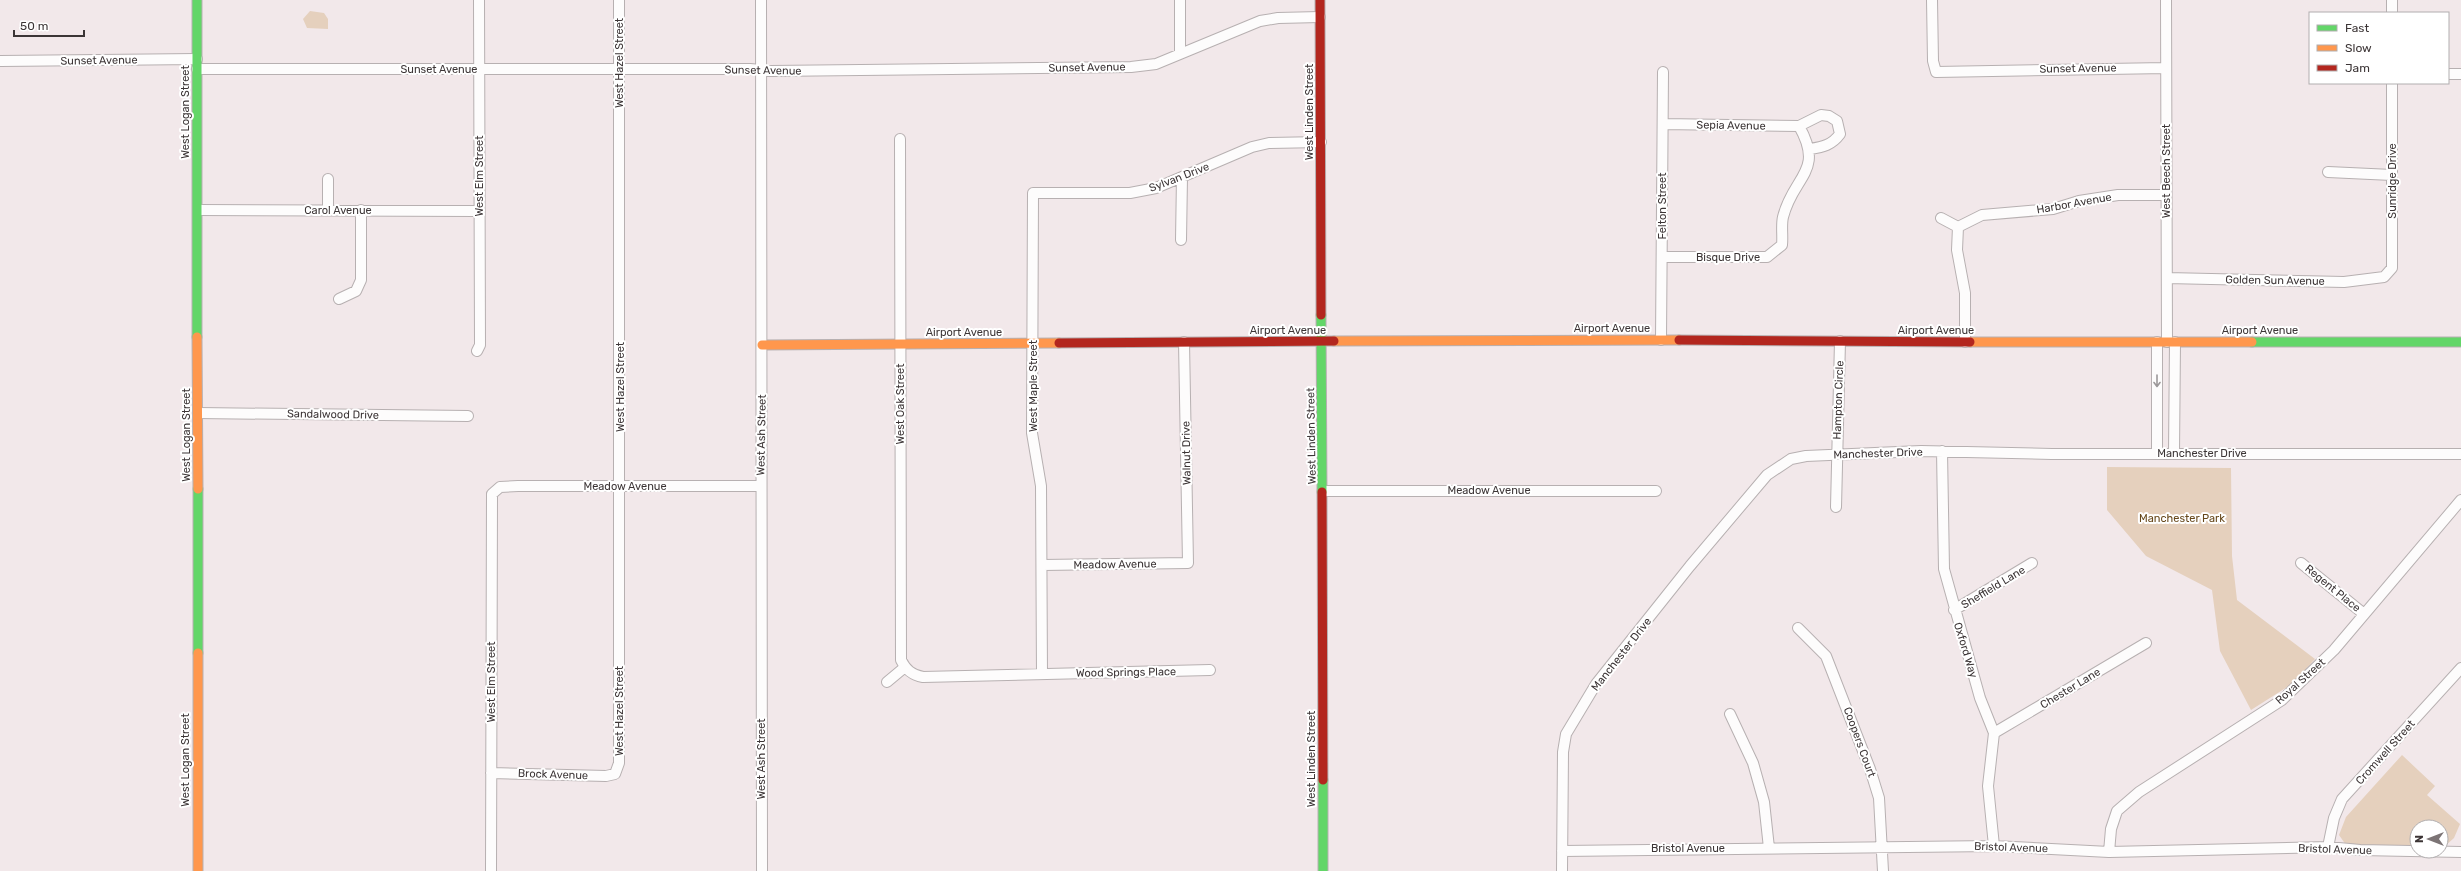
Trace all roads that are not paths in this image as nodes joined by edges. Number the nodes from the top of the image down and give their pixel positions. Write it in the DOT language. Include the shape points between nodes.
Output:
graph roads {
  1 [pos="197,0"];
  2 [pos="479,0"];
  3 [pos="619,0"];
  4 [pos="761,0"];
  5 [pos="1180,0"];
  6 [pos="1320,0"];
  7 [pos="1932,0"];
  8 [pos="2166,0"];
  9 [pos="2392,0"];
  10 [pos="2392,12"];
  11 [pos="1320,17"];
  12 [pos="1180,54"];
  13 [pos="197,59"];
  14 [pos="0,61"];
  15 [pos="2166,68"];
  16 [pos="197,69"];
  17 [pos="479,69"];
  18 [pos="619,69"];
  19 [pos="761,69"];
  20 [pos="1663,72"];
  21 [pos="2449,74"];
  22 [pos="2461,74"];
  23 [pos="2392,84"];
  24 [pos="1663,124"];
  25 [pos="1799,126"];
  26 [pos="900,139"];
  27 [pos="1321,142"];
  28 [pos="1810,149"];
  29 [pos="2328,172"];
  30 [pos="2392,174"];
  31 [pos="1182,177"];
  32 [pos="328,179"];
  33 [pos="1033,193"];
  34 [pos="2166,195"];
  35 [pos="198,210"];
  36 [pos="328,210"];
  37 [pos="361,210"];
  38 [pos="479,211"];
  39 [pos="1941,218"];
  40 [pos="1958,226"];
  41 [pos="1182,240"];
  42 [pos="1662,256"];
  43 [pos="2384,277"];
  44 [pos="2166,278"];
  45 [pos="339,299"];
  46 [pos="1661,340"];
  47 [pos="1322,341"];
  48 [pos="1184,342"];
  49 [pos="1840,342"];
  50 [pos="1965,342"];
  51 [pos="2166,342"];
  52 [pos="2461,342"];
  53 [pos="900,344"];
  54 [pos="1033,344"];
  55 [pos="762,345"];
  56 [pos="477,351"];
  57 [pos="198,413"];
  58 [pos="468,416"];
  59 [pos="1942,452"];
  60 [pos="2157,453"];
  61 [pos="2174,453"];
  62 [pos="1836,454"];
  63 [pos="2461,454"];
  64 [pos="620,486"];
  65 [pos="761,486"];
  66 [pos="1323,491"];
  67 [pos="1656,491"];
  68 [pos="492,494"];
  69 [pos="2461,500"];
  70 [pos="1836,507"];
  71 [pos="1188,563"];
  72 [pos="2032,563"];
  73 [pos="2301,563"];
  74 [pos="1042,565"];
  75 [pos="1954,610"];
  76 [pos="2364,614"];
  77 [pos="1798,628"];
  78 [pos="2146,643"];
  79 [pos="905,667"];
  80 [pos="2461,668"];
  81 [pos="1210,670"];
  82 [pos="1042,674"];
  83 [pos="888,682"];
  84 [pos="1730,714"];
  85 [pos="1994,733"];
  86 [pos="491,773"];
  87 [pos="615,774"];
  88 [pos="1994,846"];
  89 [pos="2328,847"];
  90 [pos="1769,848"];
  91 [pos="1883,848"];
  92 [pos="1562,851"];
  93 [pos="2109,852"];
  94 [pos="2461,852"];
  95 [pos="198,871"];
  96 [pos="491,871"];
  97 [pos="762,871"];
  98 [pos="1323,871"];
  99 [pos="1562,871"];
  100 [pos="1883,871"];
  1 -- 13 [label="street, West Logan Street"];
  2 -- 17 [label="street, West Elm Street"];
  3 -- 18 [label="street, West Hazel Street"];
  4 -- 19 [label="street, West Ash Street"];
  5 -- 12 [label="street"];
  6 -- 11 [label="street, West Linden Street"];
  7 -- 15 [label="street, Sunset Avenue" via="1933,61 1936,72"];
  8 -- 15 [label="street, West Beech Street"];
  9 -- 10 [label="street"];
  11 -- 12 [label="street, Sunset Avenue" via="1260,21"];
  11 -- 27 [label="street, West Linden Street"];
  12 -- 19 [label="street, Sunset Avenue" via="1156,64 1130,67"];
  13 -- 14 [label="street, Sunset Avenue"];
  13 -- 16 [label="street, West Logan Street"];
  15 -- 34 [label="street, West Beech Street"];
  16 -- 17 [label="street, Sunset Avenue"];
  16 -- 35 [label="street, West Logan Street"];
  17 -- 18 [label="street, Sunset Avenue"];
  17 -- 38 [label="street, West Elm Street"];
  18 -- 19 [label="street, Sunset Avenue"];
  18 -- 64 [label="street, West Hazel Street"];
  19 -- 55 [label="street, West Ash Street"];
  20 -- 24 [label="street, Felton Street"];
  21 -- 22 [label="street"];
  23 -- 30 [label="street, Sunridge Drive"];
  24 -- 25 [label="street, Sepia Avenue"];
  24 -- 42 [label="street, Felton Street"];
  25 -- 28 [label="street"];
  25 -- 28 [label="street" via="1821,115 1830,116 1840,127 1840,134 1826,147"];
  26 -- 53 [label="street, West Oak Street"];
  27 -- 31 [label="street, Sylvan Drive" via="1270,143 1252,147"];
  27 -- 47 [label="street, West Linden Street"];
  28 -- 42 [label="street, Bisque Drive" via="1811,159 1783,217 1782,245 1768,256"];
  29 -- 30 [label="street"];
  30 -- 43 [label="street, Sunridge Drive" via="2392,268"];
  31 -- 33 [label="street, Sylvan Drive" via="1156,188 1130,193"];
  31 -- 41 [label="street"];
  32 -- 36 [label="street"];
  33 -- 54 [label="street, West Maple Street"];
  34 -- 40 [label="street, Harbor Avenue" via="2118,195 2079,201 2053,209 1982,215"];
  34 -- 44 [label="street, West Beech Street"];
  35 -- 36 [label="street, Carol Avenue"];
  35 -- 57 [label="street, West Logan Street"];
  36 -- 37 [label="street, Carol Avenue"];
  37 -- 38 [label="street, Carol Avenue"];
  37 -- 45 [label="street" via="361,280 356,291"];
  38 -- 56 [label="street, West Elm Street" via="480,344"];
  39 -- 40 [label="street"];
  40 -- 50 [label="street" via="1957,250 1965,293"];
  42 -- 46 [label="street, Felton Street"];
  43 -- 44 [label="street, Golden Sun Avenue" via="2344,282"];
  44 -- 51 [label="street, West Beech Street"];
  46 -- 47 [label="street, Airport Avenue"];
  46 -- 49 [label="street, Airport Avenue"];
  47 -- 48 [label="street, Airport Avenue"];
  47 -- 66 [label="street, West Linden Street"];
  48 -- 54 [label="street, Airport Avenue"];
  48 -- 71 [label="street, Walnut Drive"];
  49 -- 50 [label="street, Airport Avenue"];
  49 -- 62 [label="street, Hampton Circle"];
  50 -- 51 [label="street, Airport Avenue"];
  51 -- 52 [label="street, Airport Avenue"];
  51 -- 60 [label="street, West Beech Street, one-way"];
  51 -- 61 [label="street, West Beech Street"];
  53 -- 54 [label="street, Airport Avenue"];
  53 -- 55 [label="street, Airport Avenue"];
  53 -- 79 [label="street, West Oak Street" via="901,660"];
  54 -- 74 [label="street, West Maple Street" via="1032,433 1041,486"];
  55 -- 65 [label="street, West Ash Street"];
  57 -- 58 [label="street, Sandalwood Drive"];
  57 -- 95 [label="street, West Logan Street"];
  59 -- 60 [label="street, Manchester Drive"];
  59 -- 62 [label="street, Manchester Drive"];
  59 -- 75 [label="street, Oxford Way" via="1944,569"];
  60 -- 61 [label="street, Manchester Drive"];
  61 -- 63 [label="street, Manchester Drive"];
  62 -- 70 [label="street, Hampton Circle"];
  62 -- 92 [label="street, Manchester Drive" via="1791,459 1767,475 1700,553 1596,684 1566,734 1563,752"];
  64 -- 65 [label="street, Meadow Avenue"];
  64 -- 68 [label="street, Meadow Avenue" via="500,487"];
  64 -- 87 [label="street, West Hazel Street" via="619,763"];
  65 -- 97 [label="street, West Ash Street"];
  66 -- 67 [label="street, Meadow Avenue"];
  66 -- 98 [label="street, West Linden Street"];
  68 -- 86 [label="street, West Elm Street"];
  69 -- 76 [label="street, Royal Street"];
  71 -- 74 [label="street, Meadow Avenue"];
  72 -- 75 [label="street, Sheffield Lane"];
  73 -- 76 [label="street, Regent Place"];
  74 -- 82 [label="street, West Maple Street"];
  75 -- 85 [label="street, Oxford Way" via="1980,698"];
  76 -- 93 [label="street, Royal Street" via="2334,650 2282,700 2139,792 2117,811 2111,829"];
  77 -- 91 [label="street, Coopers Court" via="1826,656 1846,704 1879,798"];
  78 -- 85 [label="street, Chester Lane"];
  79 -- 82 [label="street, Wood Springs Place" via="923,678"];
  79 -- 83 [label="street"];
  80 -- 89 [label="street, Cromwell Street" via="2342,799 2334,818"];
  81 -- 82 [label="street, Wood Springs Place"];
  84 -- 90 [label="street" via="1753,763 1762,794"];
  85 -- 88 [label="street, Oxford Way" via="1988,786"];
  86 -- 87 [label="street, Brock Avenue" via="606,776"];
  86 -- 96 [label="street, West Elm Street"];
  88 -- 91 [label="street, Bristol Avenue"];
  88 -- 93 [label="street, Bristol Avenue"];
  89 -- 93 [label="street, Bristol Avenue"];
  89 -- 94 [label="street, Bristol Avenue"];
  90 -- 91 [label="street, Bristol Avenue"];
  90 -- 92 [label="street, Bristol Avenue"];
  91 -- 100 [label="street, Coopers Court"];
  92 -- 99 [label="street, Manchester Drive"];
}
